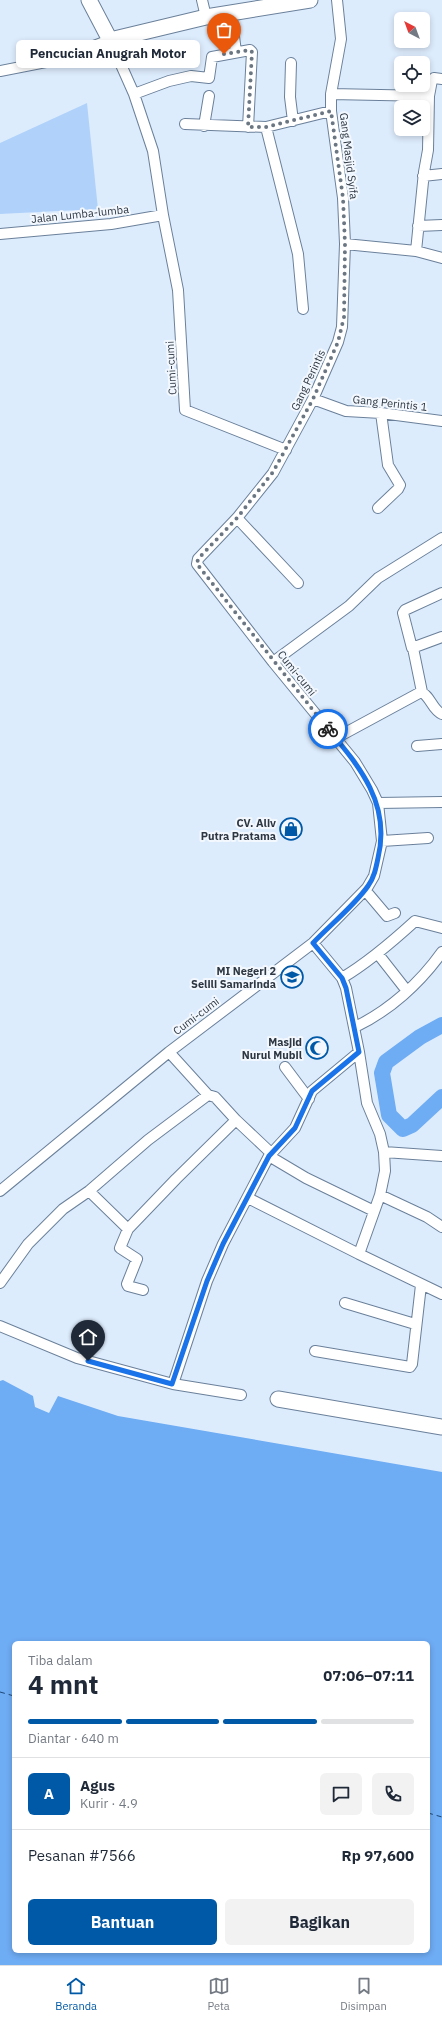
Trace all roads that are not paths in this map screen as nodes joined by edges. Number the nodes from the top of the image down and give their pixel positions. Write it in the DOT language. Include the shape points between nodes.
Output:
graph roads {
  1 [pos="89,0"];
  2 [pos="202,0"];
  3 [pos="310,0"];
  4 [pos="337,0"];
  5 [pos="270,4"];
  6 [pos="231,13"];
  7 [pos="206,17"];
  8 [pos="110,40"];
  9 [pos="236,52"];
  10 [pos="291,63"];
  11 [pos="0,71"];
  12 [pos="442,79"];
  13 [pos="134,94"];
  14 [pos="331,94"];
  15 [pos="209,96"];
  16 [pos="429,96"];
  17 [pos="331,111"];
  18 [pos="293,121"];
  19 [pos="185,124"];
  20 [pos="204,126"];
  21 [pos="248,127"];
  22 [pos="266,127"];
  23 [pos="442,174"];
  24 [pos="423,176"];
  25 [pos="163,215"];
  26 [pos="442,225"];
  27 [pos="418,226"];
  28 [pos="0,234"];
  29 [pos="345,244"];
  30 [pos="416,252"];
  31 [pos="442,258"];
  32 [pos="303,309"];
  33 [pos="344,317"];
  34 [pos="313,399"];
  35 [pos="381,413"];
  36 [pos="442,421"];
  37 [pos="286,450"];
  38 [pos="378,508"];
  39 [pos="237,518"];
  40 [pos="442,538"];
  41 [pos="298,583"];
  42 [pos="442,593"];
  43 [pos="442,637"];
  44 [pos="413,648"];
  45 [pos="273,662"];
  46 [pos="422,692"];
  47 [pos="442,714"];
  48 [pos="336,738"];
  49 [pos="442,744"];
  50 [pos="417,746"];
  51 [pos="442,802"];
  52 [pos="378,803"];
  53 [pos="428,838"];
  54 [pos="382,840"];
  55 [pos="365,890"];
  56 [pos="394,913"];
  57 [pos="442,928"];
  58 [pos="313,943"];
  59 [pos="442,952"];
  60 [pos="378,954"];
  61 [pos="342,978"];
  62 [pos="407,991"];
  63 [pos="355,1027"];
  64 [pos="169,1052"];
  65 [pos="359,1052"];
  66 [pos="285,1067"];
  67 [pos="208,1094"];
  68 [pos="309,1099"];
  69 [pos="236,1120"];
  70 [pos="384,1152"];
  71 [pos="270,1155"];
  72 [pos="442,1156"];
  73 [pos="0,1191"];
  74 [pos="89,1191"];
  75 [pos="380,1195"];
  76 [pos="248,1198"];
  77 [pos="374,1211"];
  78 [pos="442,1227"];
  79 [pos="128,1229"];
  80 [pos="358,1254"];
  81 [pos="0,1283"];
  82 [pos="421,1285"];
  83 [pos="143,1290"];
  84 [pos="442,1294"];
  85 [pos="345,1304"];
  86 [pos="415,1324"];
  87 [pos="0,1326"];
  88 [pos="315,1351"];
  89 [pos="172,1384"];
  90 [pos="241,1395"];
  91 [pos="278,1399"];
  92 [pos="442,1427"];
  1 -- 8 [label="main road"];
  2 -- 7 [label="street"];
  3 -- 5 [label="main road"];
  4 -- 14 [label="street, Gang Masjid Syifa" via="341,39"];
  5 -- 6 [label="main road"];
  6 -- 7 [label="main road"];
  6 -- 9 [label="street"];
  7 -- 8 [label="main road"];
  8 -- 11 [label="street" via="56,60"];
  8 -- 13 [label="street"];
  9 -- 13 [label="street" via="212,57 209,78 191,76"];
  9 -- 21 [label="street" via="252,52"];
  10 -- 18 [label="street" via="290,97"];
  12 -- 16 [label="street" via="432,79"];
  13 -- 25 [label="street" via="153,151"];
  14 -- 16 [label="street"];
  14 -- 17 [label="street, Gang Masjid Syifa"];
  15 -- 20 [label="street"];
  16 -- 24 [label="street" via="428,150"];
  17 -- 18 [label="street"];
  17 -- 29 [label="street, Gang Masjid Syifa" via="343,198"];
  18 -- 22 [label="street"];
  19 -- 20 [label="street"];
  20 -- 21 [label="street"];
  21 -- 22 [label="street"];
  22 -- 32 [label="street" via="298,254"];
  23 -- 24 [label="street"];
  24 -- 27 [label="street"];
  25 -- 28 [label="street, Jalan Lumba-lumba" via="111,224"];
  25 -- 37 [label="street, Cumi-cumi" via="178,290 185,410"];
  26 -- 27 [label="street"];
  27 -- 30 [label="street"];
  29 -- 30 [label="street"];
  29 -- 33 [label="street, Gang Masjid Syifa"];
  30 -- 31 [label="street"];
  33 -- 34 [label="street, Gang Perintis" via="338,342"];
  34 -- 35 [label="street, Gang Perintis 1" via="346,411"];
  34 -- 37 [label="street, Gang Perintis"];
  35 -- 36 [label="street, Gang Perintis 1"];
  35 -- 38 [label="street" via="388,465 400,485"];
  37 -- 39 [label="street, Cumi-cumi" via="273,472"];
  39 -- 41 [label="street"];
  39 -- 45 [label="street, Cumi-cumi" via="198,559 197,566"];
  40 -- 45 [label="street" via="378,578 349,606"];
  42 -- 44 [label="street" via="403,611"];
  43 -- 44 [label="street"];
  44 -- 46 [label="street"];
  45 -- 48 [label="street, Cumi-cumi"];
  46 -- 47 [label="street"];
  46 -- 48 [label="street"];
  48 -- 52 [label="street, Cumi-cumi" via="355,762"];
  49 -- 50 [label="street"];
  51 -- 52 [label="street"];
  52 -- 54 [label="street, Cumi-cumi"];
  53 -- 54 [label="street"];
  54 -- 55 [label="street, Cumi-cumi" via="374,876"];
  55 -- 56 [label="street" via="387,916"];
  55 -- 58 [label="street, Cumi-cumi"];
  57 -- 60 [label="street" via="416,921"];
  58 -- 61 [label="street"];
  58 -- 64 [label="street, Cumi-cumi"];
  59 -- 62 [label="street"];
  60 -- 61 [label="street"];
  60 -- 62 [label="street"];
  61 -- 63 [label="street"];
  62 -- 63 [label="street" via="386,1010"];
  63 -- 65 [label="street"];
  64 -- 67 [label="street"];
  64 -- 73 [label="street, Cumi-cumi"];
  65 -- 68 [label="street" via="317,1086"];
  65 -- 70 [label="street" via="367,1103 380,1134"];
  66 -- 68 [label="street"];
  67 -- 69 [label="street" via="215,1097"];
  67 -- 74 [label="street" via="148,1140"];
  68 -- 71 [label="street" via="295,1128"];
  69 -- 71 [label="street"];
  69 -- 79 [label="street"];
  70 -- 72 [label="street"];
  70 -- 75 [label="street" via="385,1171"];
  71 -- 76 [label="street"];
  71 -- 77 [label="street" via="306,1178"];
  74 -- 79 [label="street"];
  74 -- 81 [label="street" via="63,1209 28,1244"];
  75 -- 77 [label="street"];
  75 -- 78 [label="street" via="427,1217"];
  76 -- 80 [label="street"];
  76 -- 89 [label="street" via="223,1244 207,1281"];
  77 -- 80 [label="street"];
  79 -- 83 [label="street" via="120,1248 137,1259 127,1284"];
  80 -- 82 [label="street"];
  82 -- 84 [label="street"];
  82 -- 86 [label="street"];
  85 -- 86 [label="street"];
  86 -- 88 [label="street" via="410,1367"];
  87 -- 89 [label="street" via="77,1358"];
  89 -- 90 [label="street"];
  91 -- 92 [label="main road"];
}
